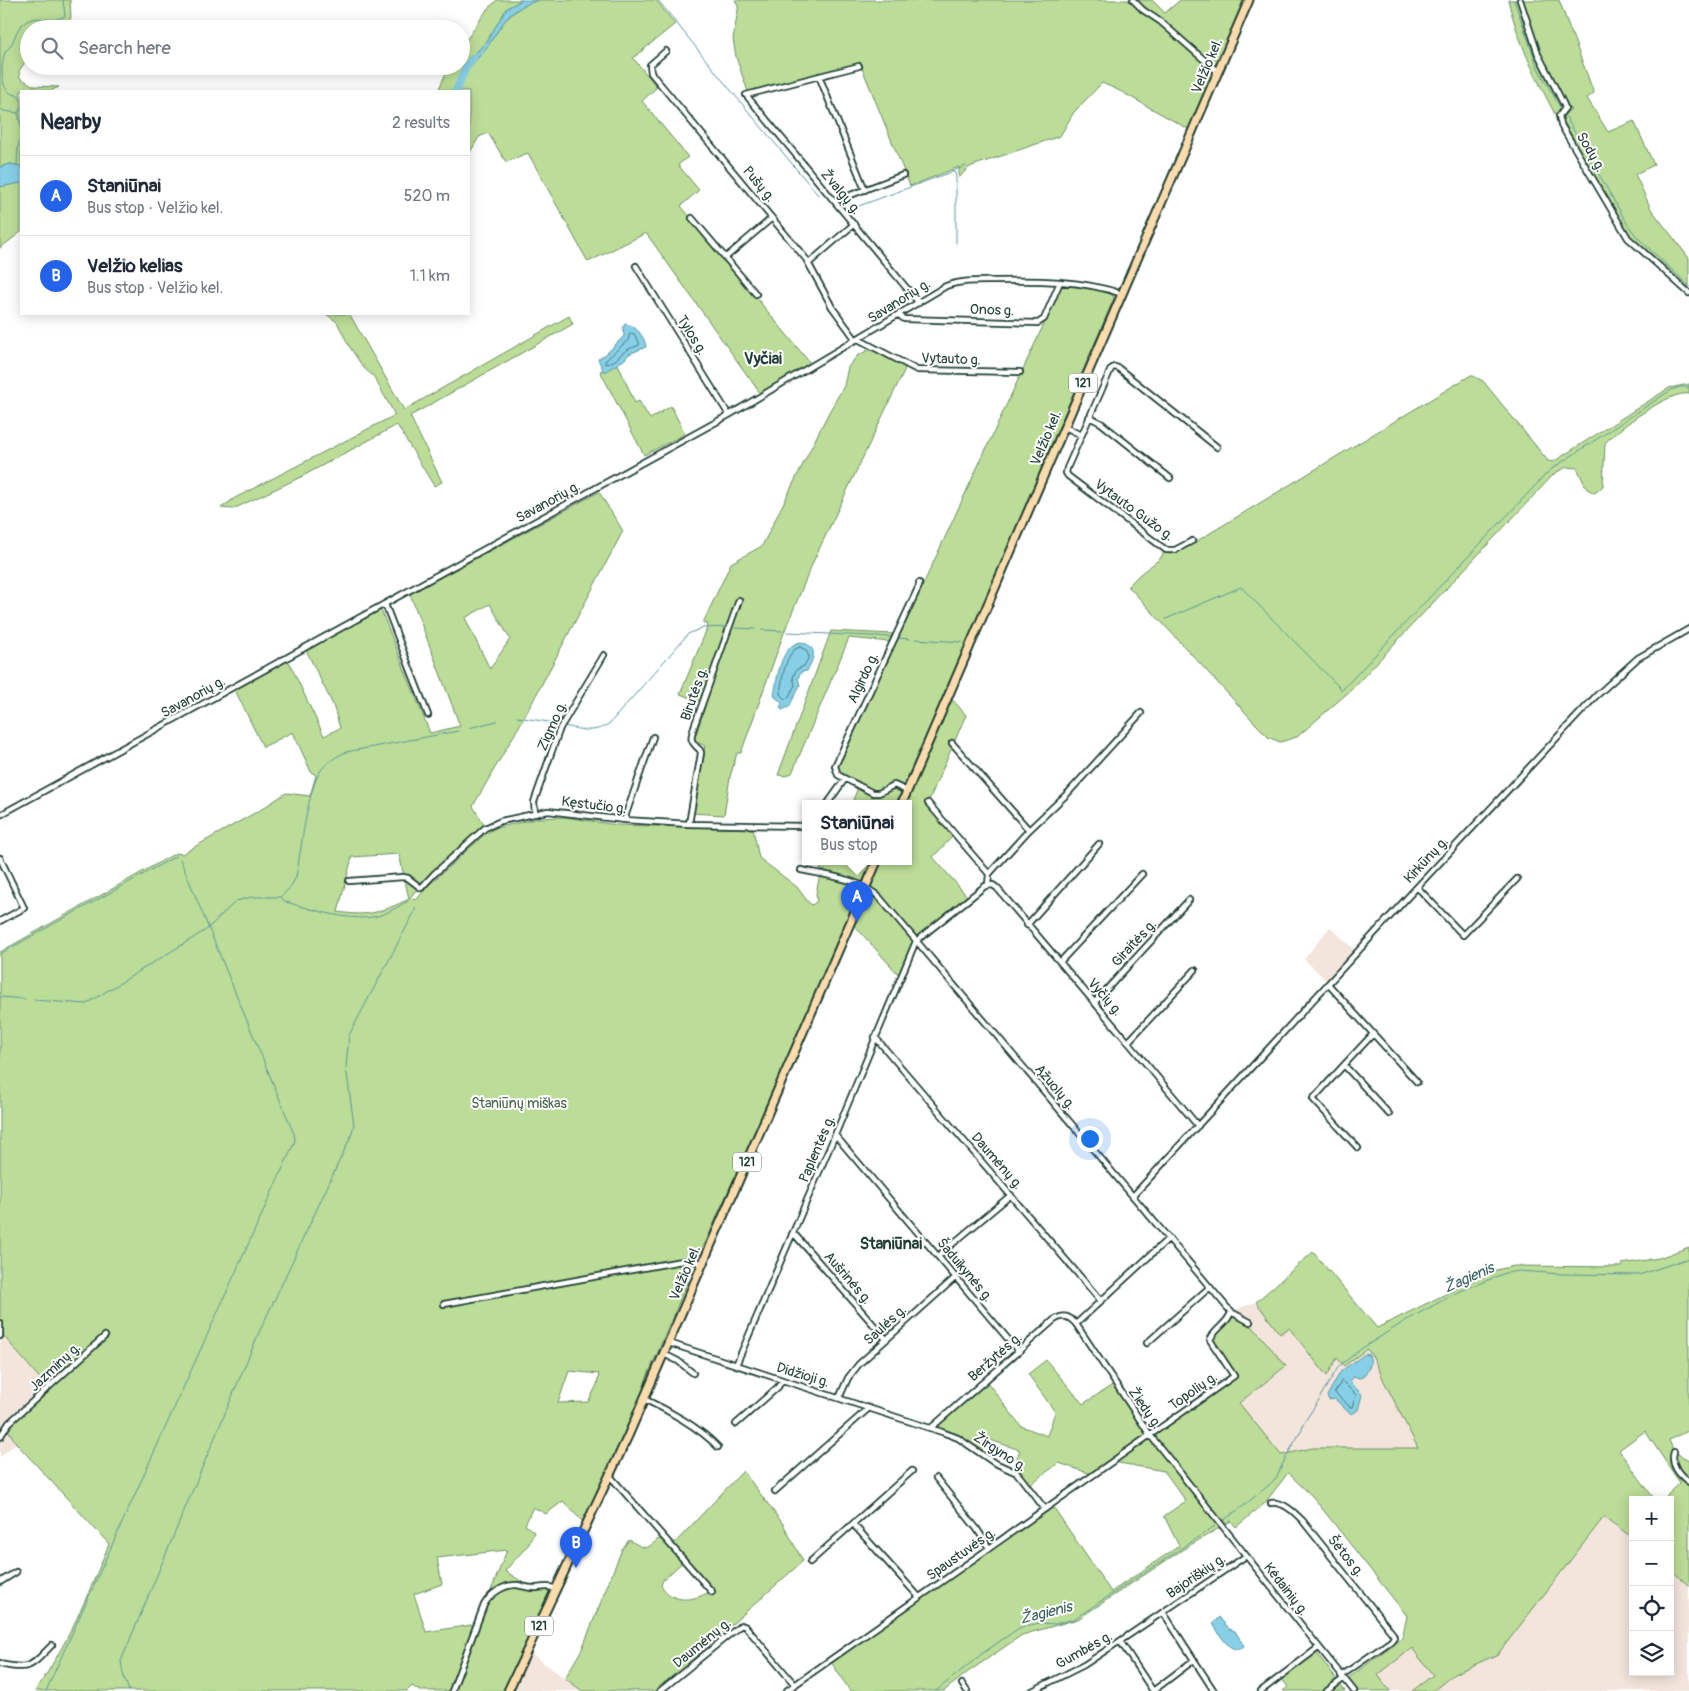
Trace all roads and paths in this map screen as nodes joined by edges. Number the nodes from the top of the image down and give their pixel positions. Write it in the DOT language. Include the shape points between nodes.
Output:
graph roads {
  1 [pos="1133,0"];
  2 [pos="1249,0"];
  3 [pos="1520,0"];
  4 [pos="666,51"];
  5 [pos="859,66"];
  6 [pos="1218,72"];
  7 [pos="819,76"];
  8 [pos="903,176"];
  9 [pos="865,190"];
  10 [pos="835,201"];
  11 [pos="692,218"];
  12 [pos="772,218"];
  13 [pos="854,224"];
  14 [pos="725,258"];
  15 [pos="809,263"];
  16 [pos="636,266"];
  17 [pos="1060,282"];
  18 [pos="756,294"];
  19 [pos="1122,294"];
  20 [pos="1689,294"];
  21 [pos="919,303"];
  22 [pos="899,315"];
  23 [pos="857,340"];
  24 [pos="1020,372"];
  25 [pos="729,416"];
  26 [pos="1089,417"];
  27 [pos="1065,427"];
  28 [pos="1081,435"];
  29 [pos="1217,447"];
  30 [pos="1170,478"];
  31 [pos="1192,541"];
  32 [pos="919,583"];
  33 [pos="740,600"];
  34 [pos="385,604"];
  35 [pos="1689,629"];
  36 [pos="604,654"];
  37 [pos="1141,714"];
  38 [pos="428,715"];
  39 [pos="652,737"];
  40 [pos="952,743"];
  41 [pos="845,779"];
  42 [pos="907,791"];
  43 [pos="830,800"];
  44 [pos="903,800"];
  45 [pos="928,803"];
  46 [pos="535,813"];
  47 [pos="0,815"];
  48 [pos="625,820"];
  49 [pos="689,824"];
  50 [pos="802,826"];
  51 [pos="1029,830"];
  52 [pos="1099,844"];
  53 [pos="0,858"];
  54 [pos="875,865"];
  55 [pos="801,870"];
  56 [pos="989,874"];
  57 [pos="1142,874"];
  58 [pos="1517,879"];
  59 [pos="350,881"];
  60 [pos="988,884"];
  61 [pos="865,887"];
  62 [pos="1416,887"];
  63 [pos="1189,900"];
  64 [pos="0,921"];
  65 [pos="1028,924"];
  66 [pos="916,941"];
  67 [pos="1060,962"];
  68 [pos="1195,970"];
  69 [pos="1328,984"];
  70 [pos="1095,1002"];
  71 [pos="1373,1034"];
  72 [pos="875,1037"];
  73 [pos="1128,1042"];
  74 [pos="1344,1065"];
  75 [pos="1417,1082"];
  76 [pos="1389,1114"];
  77 [pos="1198,1126"];
  78 [pos="835,1135"];
  79 [pos="1358,1148"];
  80 [pos="1011,1195"];
  81 [pos="1133,1196"];
  82 [pos="792,1234"];
  83 [pos="1169,1238"];
  84 [pos="938,1256"];
  85 [pos="703,1264"];
  86 [pos="956,1277"];
  87 [pos="1210,1287"];
  88 [pos="1101,1301"];
  89 [pos="444,1304"];
  90 [pos="1231,1312"];
  91 [pos="1250,1322"];
  92 [pos="0,1323"];
  93 [pos="1076,1324"];
  94 [pos="0,1336"];
  95 [pos="105,1336"];
  96 [pos="886,1339"];
  97 [pos="669,1343"];
  98 [pos="1146,1343"];
  99 [pos="1019,1352"];
  100 [pos="664,1354"];
  101 [pos="736,1365"];
  102 [pos="693,1373"];
  103 [pos="782,1380"];
  104 [pos="839,1398"];
  105 [pos="644,1399"];
  106 [pos="869,1408"];
  107 [pos="736,1424"];
  108 [pos="931,1428"];
  109 [pos="1150,1435"];
  110 [pos="0,1437"];
  111 [pos="718,1447"];
  112 [pos="1674,1452"];
  113 [pos="912,1471"];
  114 [pos="610,1476"];
  115 [pos="936,1478"];
  116 [pos="1689,1482"];
  117 [pos="775,1491"];
  118 [pos="1200,1501"];
  119 [pos="1271,1503"];
  120 [pos="1045,1509"];
  121 [pos="853,1524"];
  122 [pos="989,1548"];
  123 [pos="1246,1556"];
  124 [pos="810,1562"];
  125 [pos="16,1572"];
  126 [pos="0,1582"];
  127 [pos="556,1589"];
  128 [pos="712,1592"];
  129 [pos="918,1597"];
  130 [pos="1162,1612"];
  131 [pos="1120,1641"];
  132 [pos="52,1645"];
  133 [pos="1318,1648"];
  134 [pos="1194,1660"];
  135 [pos="0,1664"];
  136 [pos="1342,1677"];
  137 [pos="962,1684"];
  138 [pos="795,1685"];
  139 [pos="452,1691"];
  140 [pos="508,1691"];
  141 [pos="660,1691"];
  142 [pos="786,1691"];
  143 [pos="967,1691"];
  144 [pos="1032,1691"];
  145 [pos="1153,1691"];
  146 [pos="1214,1691"];
  147 [pos="1261,1691"];
  148 [pos="1327,1691"];
  149 [pos="1354,1691"];
  1 -- 6 [label="street"];
  2 -- 6 [label="main road, Velžio kel. / 121"];
  3 -- 20 [label="street, Sodų g." via="1538,54 1564,105 1559,116 1561,125 1628,238"];
  4 -- 12 [label="street, Pušų g." via="650,65 651,73"];
  5 -- 7 [label="street"];
  6 -- 19 [label="main road, Velžio kel. / 121"];
  7 -- 9 [label="street"];
  7 -- 10 [label="street, Žvalgų g." via="746,95"];
  8 -- 9 [label="street"];
  9 -- 10 [label="street"];
  10 -- 13 [label="street, Žvalgų g."];
  11 -- 14 [label="street"];
  12 -- 14 [label="street"];
  12 -- 15 [label="street, Pušų g."];
  13 -- 15 [label="street"];
  13 -- 21 [label="street, Žvalgų g."];
  14 -- 18 [label="street"];
  15 -- 23 [label="street, Pušų g." via="832,307"];
  16 -- 25 [label="street, Tylos g."];
  17 -- 19 [label="street, Savanorių g."];
  17 -- 21 [label="street, Savanorių g." via="957,282"];
  17 -- 22 [label="street, Onos g." via="1044,319 1038,323 904,319"];
  19 -- 27 [label="main road, Velžio kel. / 121"];
  21 -- 22 [label="street, Savanorių g."];
  22 -- 23 [label="street, Savanorių g."];
  23 -- 24 [label="street, Vytauto g." via="917,370"];
  23 -- 25 [label="street, Savanorių g."];
  25 -- 34 [label="street, Savanorių g."];
  26 -- 28 [label="street"];
  26 -- 29 [label="street" via="1111,369 1116,367"];
  26 -- 30 [label="street"];
  27 -- 28 [label="street"];
  27 -- 42 [label="main road, Velžio kel. / 121"];
  28 -- 31 [label="street, Vytauto Gužo g." via="1066,473 1166,550 1175,550"];
  32 -- 41 [label="street, Algirdo g." via="836,762 836,773"];
  33 -- 49 [label="street, Birutės g." via="694,724 691,738 701,754"];
  34 -- 38 [label="street"];
  34 -- 47 [label="street, Savanorių g."];
  35 -- 62 [label="street, Kirkūnų g." via="1638,658 1619,674"];
  36 -- 46 [label="street, Zigmo g." via="560,728 534,802"];
  37 -- 51 [label="street"];
  39 -- 48 [label="street"];
  40 -- 51 [label="street"];
  41 -- 42 [label="street" via="875,793 894,785"];
  41 -- 43 [label="street"];
  42 -- 44 [label="main road, Velžio kel. / 121"];
  45 -- 56 [label="street"];
  46 -- 48 [label="street, Kęstučio g." via="560,811"];
  46 -- 59 [label="street, Kęstučio g." via="485,828 421,888 403,877"];
  48 -- 49 [label="street, Kęstučio g."];
  49 -- 50 [label="street, Kęstučio g."];
  51 -- 56 [label="street"];
  52 -- 65 [label="street"];
  53 -- 64 [label="street" via="24,908"];
  54 -- 61 [label="main road, Velžio kel. / 121"];
  55 -- 61 [label="street, Ąžuolų g." via="853,881"];
  56 -- 60 [label="street"];
  57 -- 67 [label="street"];
  58 -- 62 [label="street" via="1463,935"];
  60 -- 65 [label="street, Vyčių g." via="997,888"];
  60 -- 66 [label="street"];
  61 -- 66 [label="street, Ąžuolų g." via="880,898"];
  61 -- 85 [label="main road, Velžio kel. / 121"];
  62 -- 69 [label="street, Kirkūnų g."];
  63 -- 70 [label="street, Giraitės g."];
  65 -- 67 [label="street, Vyčių g."];
  66 -- 72 [label="street, Paplentės g."];
  66 -- 81 [label="street, Ąžuolų g."];
  67 -- 70 [label="street, Vyčių g."];
  68 -- 73 [label="street"];
  69 -- 71 [label="street"];
  69 -- 77 [label="street, Kirkūnų g."];
  70 -- 73 [label="street, Vyčių g."];
  71 -- 74 [label="street"];
  71 -- 75 [label="street"];
  72 -- 78 [label="street, Paplentės g."];
  72 -- 80 [label="street, Daumėnų g."];
  73 -- 77 [label="street, Vyčių g."];
  74 -- 76 [label="street"];
  74 -- 79 [label="street" via="1313,1099"];
  77 -- 81 [label="street"];
  78 -- 82 [label="street, Paplentės g."];
  78 -- 84 [label="street, Šaduikynės g."];
  80 -- 84 [label="street"];
  80 -- 88 [label="street, Daumėnų g."];
  81 -- 83 [label="street, Ąžuolų g."];
  82 -- 96 [label="street, Aušrinės g."];
  82 -- 101 [label="street, Paplentės g."];
  83 -- 87 [label="street, Ąžuolų g."];
  83 -- 88 [label="street"];
  84 -- 86 [label="street, Šaduikynės g."];
  85 -- 89 [label="street" via="691,1260 676,1262"];
  85 -- 97 [label="main road, Velžio kel. / 121"];
  86 -- 96 [label="street, Saulės g."];
  86 -- 99 [label="street, Šaduikynės g."];
  87 -- 90 [label="street, Ąžuolų g."];
  87 -- 98 [label="street"];
  88 -- 93 [label="street"];
  90 -- 91 [label="street, Ąžuolų g."];
  90 -- 109 [label="street, Topolių g." via="1230,1318 1210,1340 1234,1376"];
  92 -- 94 [label="street"];
  93 -- 99 [label="street, Beržytės g." via="1068,1316 1057,1318"];
  93 -- 109 [label="street, Žiedų g."];
  95 -- 110 [label="street, Jazminų g." via="9,1423"];
  96 -- 104 [label="street, Saulės g." via="853,1371"];
  97 -- 100 [label="main road, Velžio kel. / 121"];
  97 -- 101 [label="street, Didžioji g."];
  99 -- 108 [label="street, Beržytės g."];
  100 -- 102 [label="street" via="678,1360"];
  100 -- 105 [label="main road, Velžio kel. / 121"];
  101 -- 103 [label="street, Didžioji g."];
  103 -- 104 [label="street, Didžioji g."];
  103 -- 107 [label="street" via="778,1388"];
  104 -- 106 [label="street, Didžioji g."];
  105 -- 111 [label="street" via="695,1428"];
  105 -- 114 [label="main road, Velžio kel. / 121"];
  106 -- 108 [label="street, Didžioji g."];
  106 -- 117 [label="street"];
  108 -- 120 [label="street, Žirgyno g." via="958,1438 1017,1474"];
  109 -- 118 [label="street, Žiedų g."];
  109 -- 120 [label="street, Spaustuvės g."];
  112 -- 116 [label="street" via="1673,1463"];
  113 -- 121 [label="street"];
  114 -- 127 [label="main road, Velžio kel. / 121"];
  114 -- 128 [label="street"];
  115 -- 122 [label="street"];
  118 -- 123 [label="street, Kėdainių g."];
  119 -- 136 [label="street, Šėtos g." via="1285,1506 1302,1520 1393,1634 1394,1637"];
  120 -- 122 [label="street, Spaustuvės g."];
  121 -- 124 [label="street"];
  121 -- 129 [label="street"];
  122 -- 129 [label="street, Spaustuvės g."];
  123 -- 130 [label="street, Bajoriškių g."];
  123 -- 133 [label="street, Kėdainių g."];
  125 -- 126 [label="street"];
  127 -- 139 [label="street" via="515,1585 489,1597"];
  127 -- 140 [label="main road, Velžio kel. / 121"];
  129 -- 138 [label="street, Spaustuvės g."];
  130 -- 131 [label="street"];
  130 -- 134 [label="street, Bajoriškių g."];
  131 -- 144 [label="street, Gumbės g." via="1084,1665"];
  131 -- 145 [label="street, Gumbės g."];
  132 -- 135 [label="street" via="29,1666 18,1668"];
  133 -- 136 [label="street, Kėdainių g."];
  133 -- 147 [label="street"];
  134 -- 145 [label="street"];
  134 -- 146 [label="street, Bajoriškių g."];
  136 -- 148 [label="street"];
  136 -- 149 [label="street, Kėdainių g."];
  137 -- 143 [label="street"];
  138 -- 141 [label="street, Daumėnų g." via="741,1625"];
  138 -- 142 [label="street, Spaustuvės g."];
}
